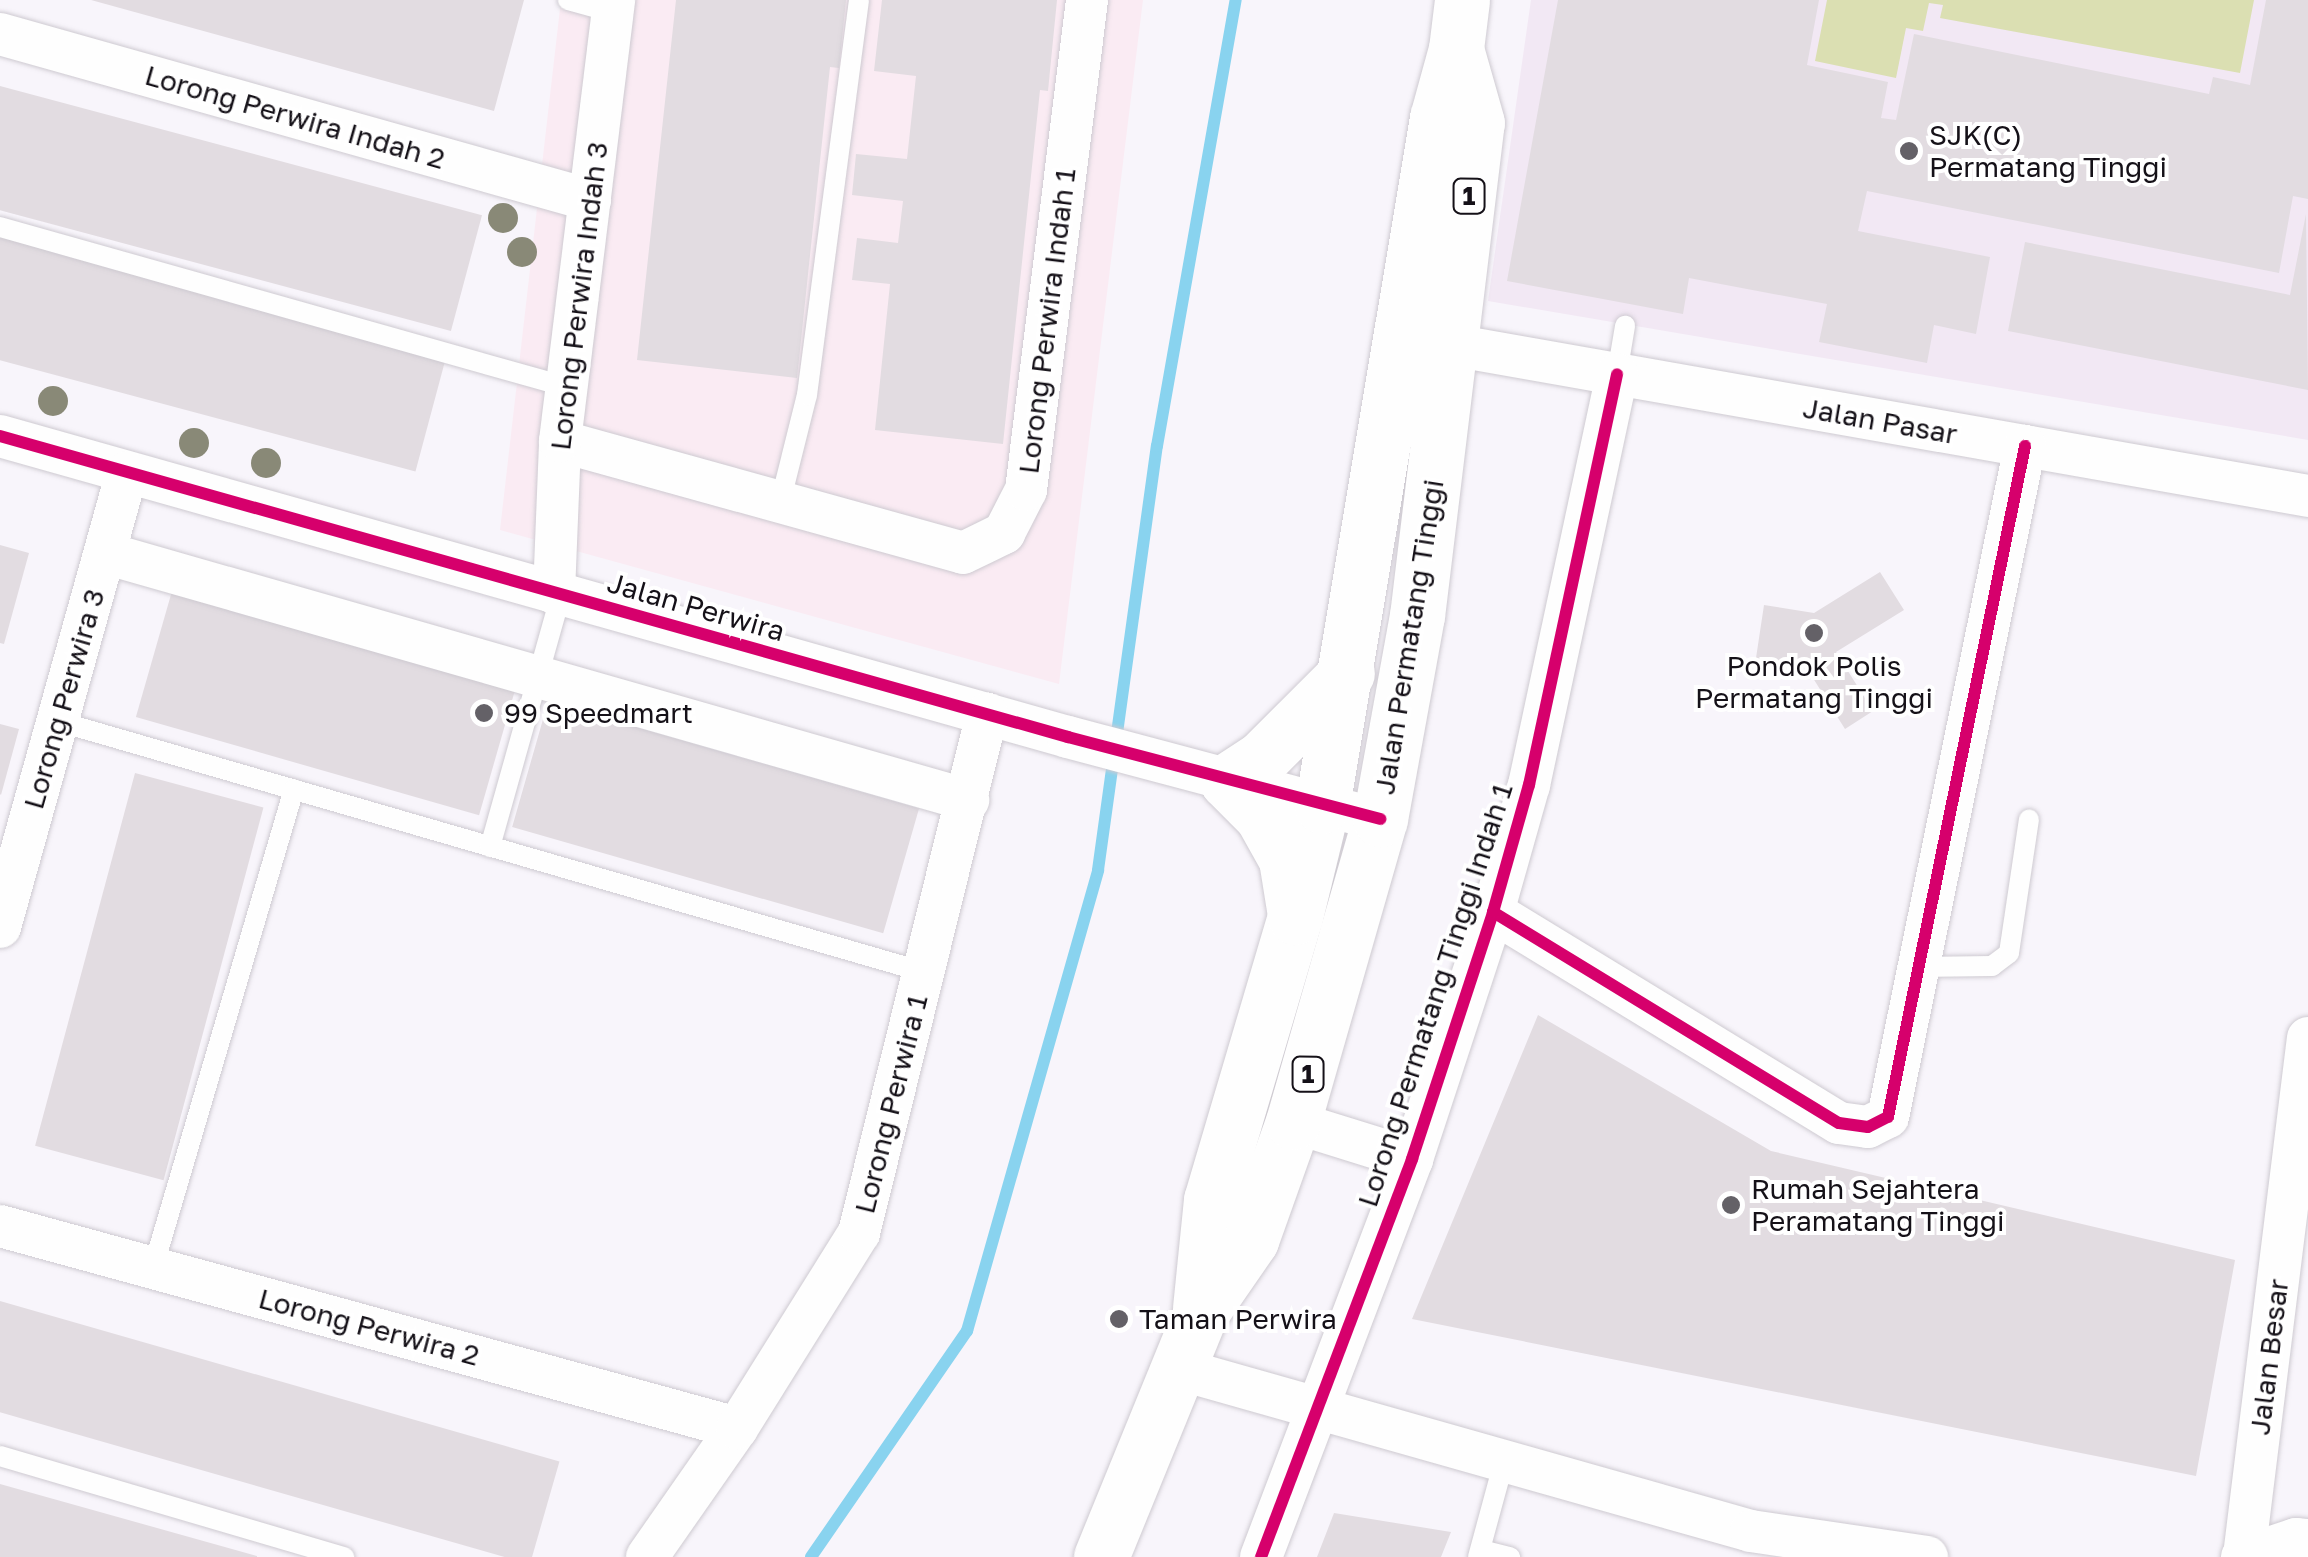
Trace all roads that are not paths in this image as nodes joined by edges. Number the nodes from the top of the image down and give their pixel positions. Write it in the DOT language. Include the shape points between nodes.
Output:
graph roads {
  1 [pos="568,0"];
  2 [pos="859,0"];
  3 [pos="1087,0"];
  4 [pos="613,6"];
  5 [pos="1459,25"];
  6 [pos="0,34"];
  7 [pos="590,200"];
  8 [pos="0,227"];
  9 [pos="1625,326"];
  10 [pos="1452,345"];
  11 [pos="1617,374"];
  12 [pos="567,387"];
  13 [pos="0,436"];
  14 [pos="560,441"];
  15 [pos="2026,446"];
  16 [pos="127,472"];
  17 [pos="2308,496"];
  18 [pos="780,503"];
  19 [pos="105,552"];
  20 [pos="558,594"];
  21 [pos="1348,673"];
  22 [pos="538,677"];
  23 [pos="987,714"];
  24 [pos="57,721"];
  25 [pos="1227,781"];
  26 [pos="294,790"];
  27 [pos="968,800"];
  28 [pos="1322,806"];
  29 [pos="1380,819"];
  30 [pos="2029,819"];
  31 [pos="490,847"];
  32 [pos="7,872"];
  33 [pos="1493,912"];
  34 [pos="1295,917"];
  35 [pos="0,927"];
  36 [pos="1918,967"];
  37 [pos="924,972"];
  38 [pos="2308,1038"];
  39 [pos="1293,1122"];
  40 [pos="1412,1159"];
  41 [pos="0,1226"];
  42 [pos="153,1268"];
  43 [pos="1200,1314"];
  44 [pos="1179,1369"];
  45 [pos="1318,1409"];
  46 [pos="738,1428"];
  47 [pos="0,1456"];
  48 [pos="1504,1461"];
  49 [pos="2308,1540"];
  50 [pos="1480,1554"];
  51 [pos="2243,1556"];
  52 [pos="344,1557"];
  53 [pos="647,1557"];
  54 [pos="1101,1557"];
  55 [pos="1261,1557"];
  56 [pos="1510,1557"];
  57 [pos="1927,1557"];
  1 -- 4 [label="lane"];
  2 -- 18 [label="lane" via="807,396"];
  3 -- 18 [label="street, Lorong Perwira Indah 1" via="1026,490 1004,533 963,553"];
  4 -- 7 [label="street, Lorong Perwira Indah 3"];
  5 -- 10 [label="highway, Jalan Permatang Tinggi / 1" via="1477,123"];
  5 -- 21 [label="highway, Jalan Permatang Tinggi / 1" via="1434,138"];
  6 -- 7 [label="street, Lorong Perwira Indah 2"];
  7 -- 12 [label="street, Lorong Perwira Indah 3"];
  8 -- 12 [label="lane"];
  9 -- 11 [label="lane"];
  10 -- 11 [label="street, Jalan Pasar"];
  10 -- 29 [label="highway, Jalan Permatang Tinggi / 1" via="1417,616"];
  11 -- 15 [label="street, Jalan Pasar"];
  11 -- 33 [label="street, Lorong Permatang Tinggi Indah 1" via="1529,785"];
  12 -- 14 [label="street, Lorong Perwira Indah 3"];
  13 -- 16 [label="street, Jalan Perwira"];
  14 -- 18 [label="street, Lorong Perwira Indah 1"];
  14 -- 20 [label="street, Lorong Perwira Indah 3"];
  15 -- 17 [label="street, Jalan Pasar"];
  15 -- 36 [label="street"];
  16 -- 19 [label="street, Lorong Perwira 3"];
  16 -- 20 [label="street, Jalan Perwira"];
  19 -- 22 [label="street"];
  19 -- 24 [label="street, Lorong Perwira 3"];
  20 -- 22 [label="lane"];
  20 -- 23 [label="street, Jalan Perwira"];
  21 -- 25 [label="highway" via="1262,758"];
  21 -- 28 [label="highway, Jalan Permatang Tinggi / 1"];
  22 -- 27 [label="street"];
  22 -- 31 [label="lane"];
  23 -- 25 [label="street, Jalan Perwira"];
  23 -- 27 [label="street, Lorong Perwira 1"];
  24 -- 26 [label="lane"];
  24 -- 32 [label="street, Lorong Perwira 3"];
  25 -- 28 [label="street, Jalan Perwira"];
  25 -- 34 [label="highway" via="1262,816 1286,859"];
  26 -- 31 [label="lane"];
  26 -- 42 [label="lane"];
  27 -- 37 [label="street, Lorong Perwira 1"];
  28 -- 29 [label="street, Jalan Perwira"];
  28 -- 34 [label="highway, Jalan Permatang Tinggi / 1"];
  29 -- 39 [label="highway, Jalan Permatang Tinggi / 1"];
  30 -- 36 [label="lane" via="2009,953 1992,966"];
  31 -- 37 [label="lane"];
  32 -- 35 [label="street, Lorong Perwira 3"];
  33 -- 36 [label="street" via="1839,1123 1868,1127 1888,1116"];
  33 -- 40 [label="street, Lorong Permatang Tinggi Indah 1"];
  34 -- 43 [label="highway, Jalan Permatang Tinggi / 1" via="1210,1200"];
  37 -- 46 [label="street, Lorong Perwira 1" via="859,1233"];
  38 -- 51 [label="street, Jalan Besar"];
  39 -- 40 [label="street"];
  39 -- 43 [label="highway, Jalan Permatang Tinggi / 1" via="1252,1240"];
  40 -- 45 [label="street, Lorong Permatang Tinggi Indah 1"];
  41 -- 42 [label="street, Lorong Perwira 2"];
  42 -- 46 [label="street, Lorong Perwira 2"];
  43 -- 44 [label="highway, Jalan Permatang Tinggi / 1"];
  44 -- 45 [label="street"];
  44 -- 54 [label="highway, Jalan Permatang Tinggi / 1"];
  45 -- 48 [label="street"];
  45 -- 55 [label="street, Lorong Permatang Tinggi Indah 1"];
  46 -- 53 [label="street, Lorong Perwira 1"];
  47 -- 52 [label="lane"];
  48 -- 50 [label="lane"];
  48 -- 57 [label="street" via="1751,1531"];
  49 -- 51 [label="street"];
  50 -- 56 [label="lane"];
}
